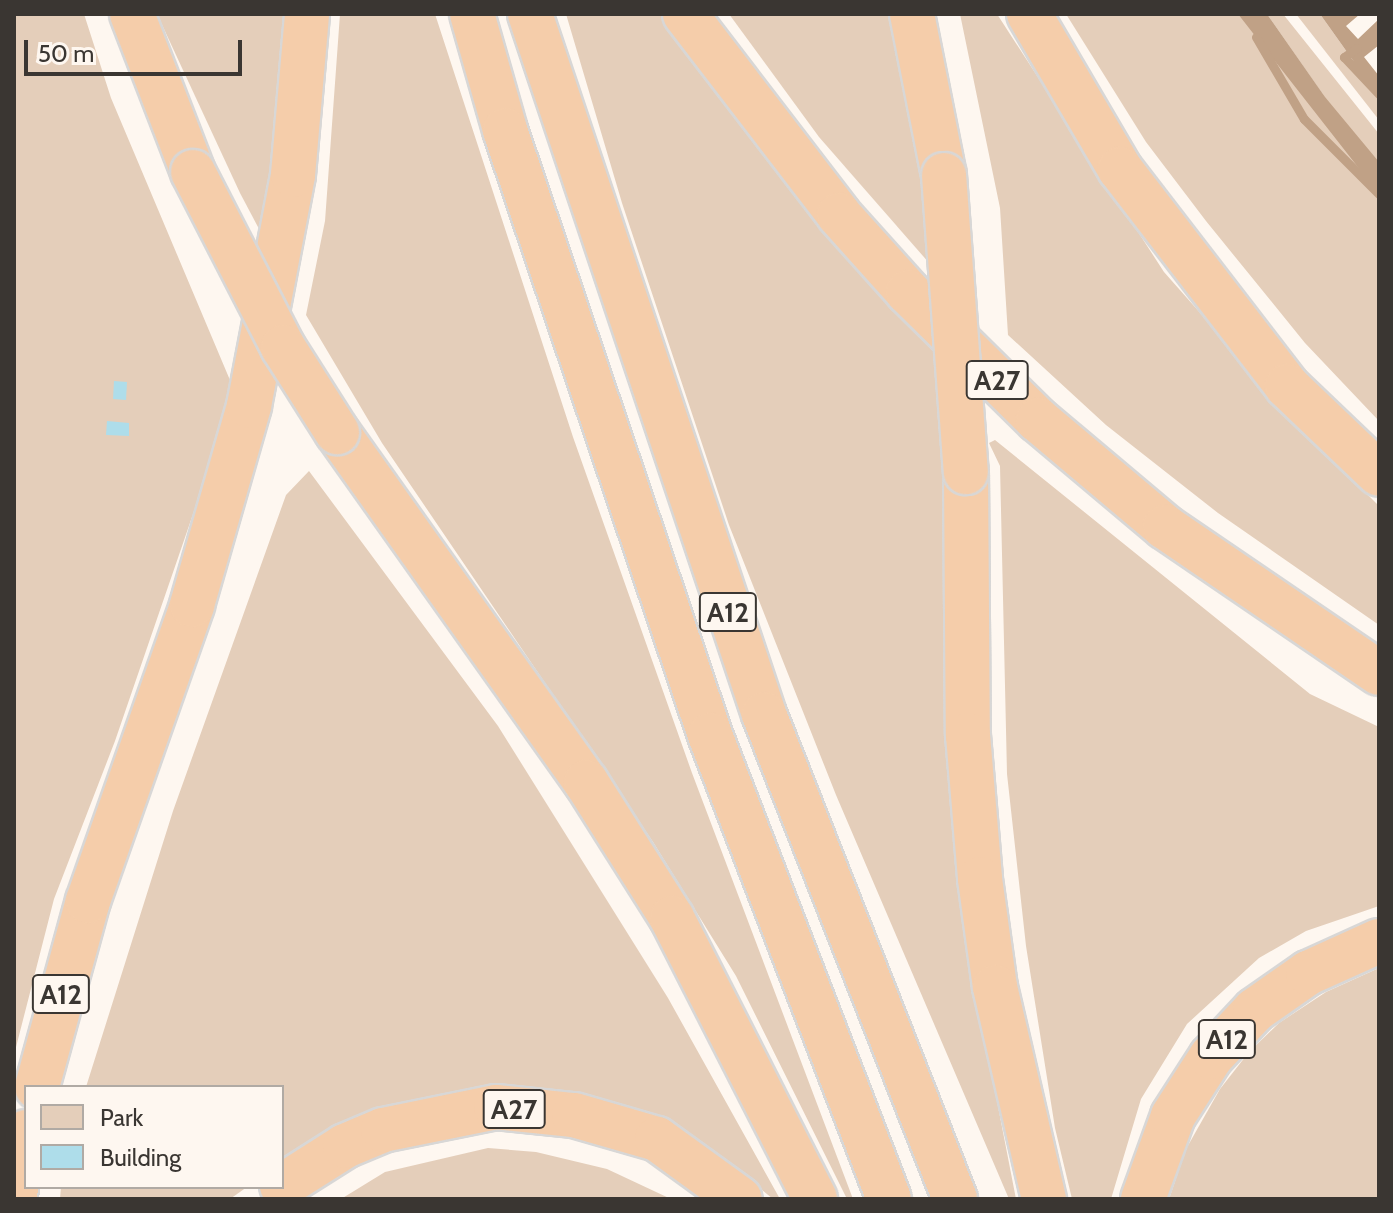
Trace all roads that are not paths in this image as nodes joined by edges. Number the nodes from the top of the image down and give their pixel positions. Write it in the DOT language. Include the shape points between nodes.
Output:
graph roads {
  1 [pos="132,14"];
  2 [pos="307,14"];
  3 [pos="472,14"];
  4 [pos="530,14"];
  5 [pos="685,14"];
  6 [pos="912,14"];
  7 [pos="1029,14"];
  8 [pos="1379,474"];
  9 [pos="1379,673"];
  10 [pos="1379,941"];
  11 [pos="38,1085"];
  12 [pos="24,1143"];
  13 [pos="284,1184"];
  14 [pos="14,1199"];
  15 [pos="740,1199"];
  16 [pos="815,1199"];
  17 [pos="889,1199"];
  18 [pos="955,1199"];
  19 [pos="1044,1199"];
  20 [pos="1143,1199"];
  1 -- 16 [label="highway, bridge" via="193,172 283,347 337,432 586,782 656,893 774,1110"];
  2 -- 11 [label="highway, A12" via="293,175 249,406 192,605 88,901"];
  3 -- 17 [label="highway, A12" via="525,191 710,735"];
  4 -- 18 [label="highway, A12" via="764,714"];
  5 -- 9 [label="highway, A27" via="839,215 908,292 1038,420 1165,527"];
  6 -- 19 [label="highway, bridge" via="944,175 966,472 968,735 980,879 995,987"];
  7 -- 8 [label="highway" via="1120,169 1287,386"];
  10 -- 20 [label="highway, A12" via="1298,980 1255,1010 1211,1057 1173,1116"];
  12 -- 14 [label="highway"];
  13 -- 15 [label="highway, A27" via="345,1146 383,1130 496,1107 574,1115 657,1139"];
}
